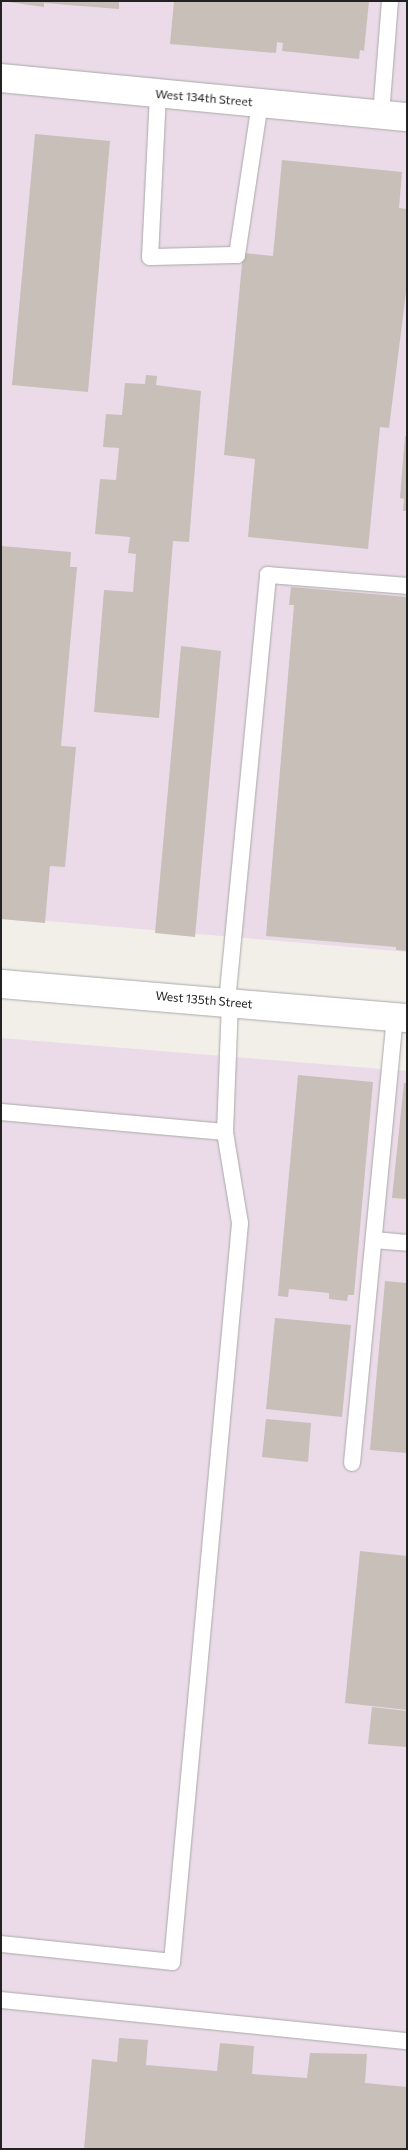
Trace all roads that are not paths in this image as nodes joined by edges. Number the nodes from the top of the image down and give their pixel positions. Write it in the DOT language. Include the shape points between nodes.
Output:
graph roads {
  1 [pos="390,1"];
  2 [pos="1,78"];
  3 [pos="158,94"];
  4 [pos="260,103"];
  5 [pos="394,116"];
  6 [pos="407,586"];
  7 [pos="1,984"];
  8 [pos="229,1002"];
  9 [pos="401,1017"];
  10 [pos="1,1112"];
  11 [pos="225,1132"];
  12 [pos="374,1240"];
  13 [pos="407,1243"];
  14 [pos="352,1463"];
  15 [pos="1,1944"];
  16 [pos="1,2000"];
  17 [pos="407,2041"];
  1 -- 5 [label="lane"];
  2 -- 3 [label="street, West 134th Street"];
  3 -- 4 [label="street, West 134th Street"];
  3 -- 4 [label="lane" via="150,257 237,255"];
  4 -- 5 [label="street, West 134th Street"];
  6 -- 8 [label="lane" via="268,575"];
  7 -- 8 [label="street, West 135th Street"];
  8 -- 9 [label="street, West 135th Street"];
  8 -- 11 [label="lane"];
  9 -- 12 [label="lane"];
  10 -- 11 [label="lane"];
  11 -- 15 [label="lane" via="240,1223 172,1962"];
  12 -- 13 [label="lane"];
  12 -- 14 [label="lane"];
  16 -- 17 [label="lane"];
}
